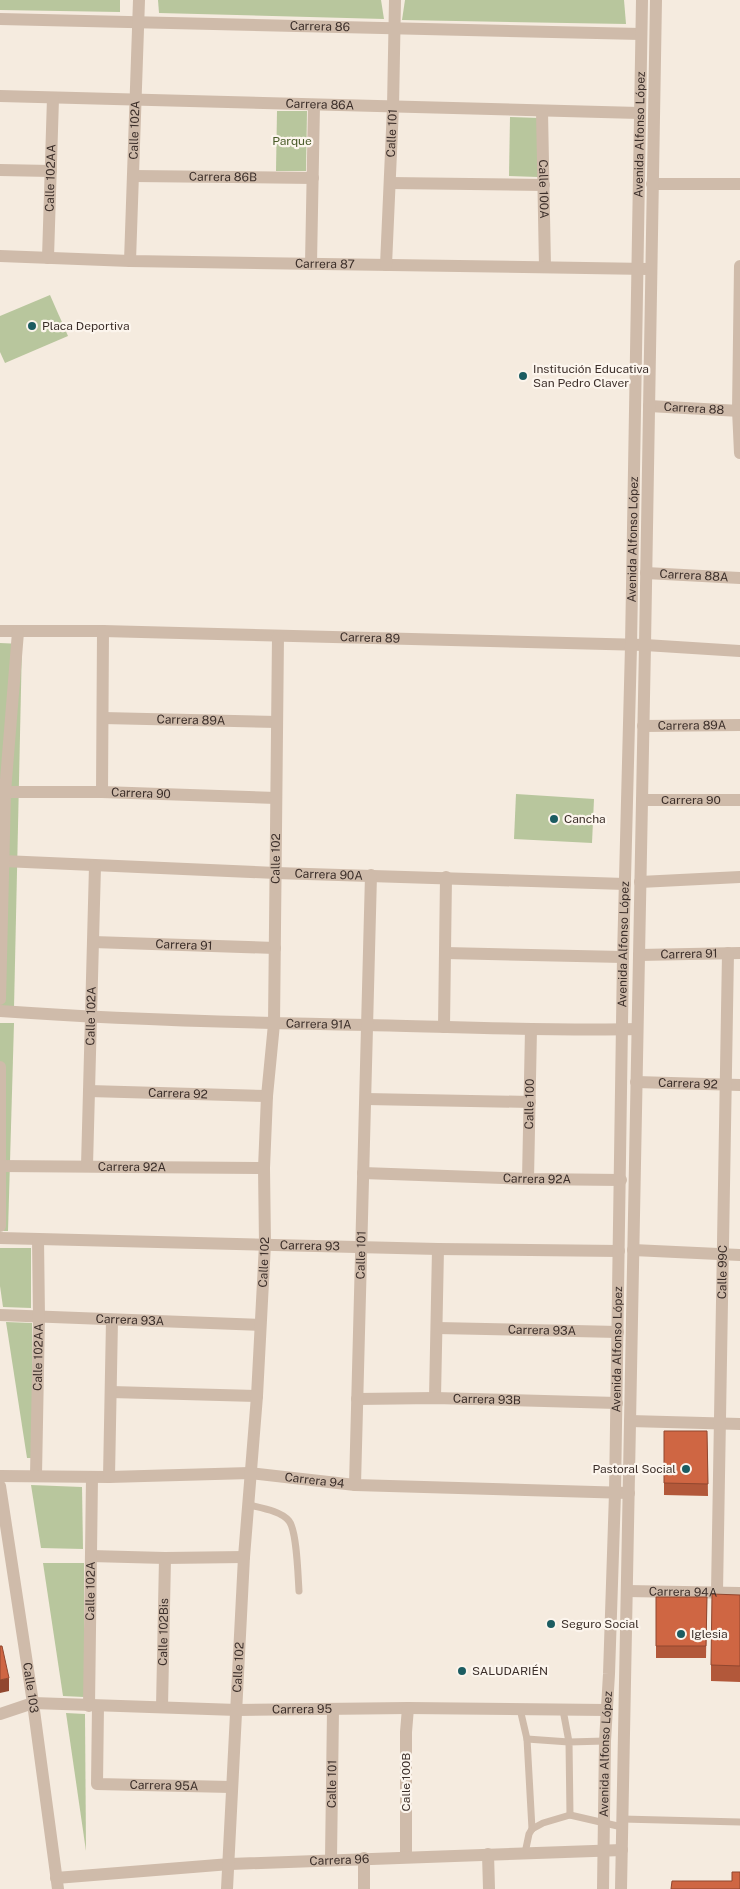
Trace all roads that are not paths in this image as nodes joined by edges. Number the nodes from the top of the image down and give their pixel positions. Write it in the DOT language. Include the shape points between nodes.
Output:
graph roads {
  1 [pos="139,0"];
  2 [pos="395,0"];
  3 [pos="642,0"];
  4 [pos="656,0"];
  5 [pos="0,19"];
  6 [pos="139,22"];
  7 [pos="394,29"];
  8 [pos="641,34"];
  9 [pos="0,96"];
  10 [pos="53,98"];
  11 [pos="136,101"];
  12 [pos="314,105"];
  13 [pos="393,106"];
  14 [pos="542,111"];
  15 [pos="640,113"];
  16 [pos="0,170"];
  17 [pos="51,171"];
  18 [pos="133,176"];
  19 [pos="313,178"];
  20 [pos="390,183"];
  21 [pos="652,184"];
  22 [pos="740,184"];
  23 [pos="544,185"];
  24 [pos="0,256"];
  25 [pos="48,258"];
  26 [pos="130,261"];
  27 [pos="311,264"];
  28 [pos="386,265"];
  29 [pos="740,266"];
  30 [pos="545,267"];
  31 [pos="637,269"];
  32 [pos="651,269"];
  33 [pos="649,406"];
  34 [pos="739,410"];
  35 [pos="740,453"];
  36 [pos="646,573"];
  37 [pos="740,578"];
  38 [pos="0,631"];
  39 [pos="18,632"];
  40 [pos="103,632"];
  41 [pos="278,636"];
  42 [pos="645,645"];
  43 [pos="631,646"];
  44 [pos="740,651"];
  45 [pos="102,718"];
  46 [pos="277,722"];
  47 [pos="740,725"];
  48 [pos="644,726"];
  49 [pos="5,792"];
  50 [pos="102,792"];
  51 [pos="276,798"];
  52 [pos="642,800"];
  53 [pos="740,800"];
  54 [pos="4,861"];
  55 [pos="95,866"];
  56 [pos="276,873"];
  57 [pos="371,875"];
  58 [pos="446,877"];
  59 [pos="740,877"];
  60 [pos="640,882"];
  61 [pos="624,884"];
  62 [pos="93,942"];
  63 [pos="274,948"];
  64 [pos="445,953"];
  65 [pos="734,953"];
  66 [pos="639,955"];
  67 [pos="623,957"];
  68 [pos="0,999"];
  69 [pos="0,1011"];
  70 [pos="91,1017"];
  71 [pos="274,1024"];
  72 [pos="368,1025"];
  73 [pos="444,1027"];
  74 [pos="531,1029"];
  75 [pos="637,1029"];
  76 [pos="622,1030"];
  77 [pos="0,1067"];
  78 [pos="636,1082"];
  79 [pos="725,1086"];
  80 [pos="740,1086"];
  81 [pos="89,1091"];
  82 [pos="266,1096"];
  83 [pos="366,1099"];
  84 [pos="530,1102"];
  85 [pos="0,1166"];
  86 [pos="87,1166"];
  87 [pos="264,1168"];
  88 [pos="363,1173"];
  89 [pos="528,1180"];
  90 [pos="621,1180"];
  91 [pos="0,1226"];
  92 [pos="0,1238"];
  93 [pos="38,1239"];
  94 [pos="265,1244"];
  95 [pos="361,1247"];
  96 [pos="438,1249"];
  97 [pos="633,1250"];
  98 [pos="619,1251"];
  99 [pos="722,1254"];
  100 [pos="740,1255"];
  101 [pos="0,1315"];
  102 [pos="39,1317"];
  103 [pos="112,1320"];
  104 [pos="260,1325"];
  105 [pos="437,1328"];
  106 [pos="618,1332"];
  107 [pos="111,1392"];
  108 [pos="257,1396"];
  109 [pos="434,1398"];
  110 [pos="357,1399"];
  111 [pos="617,1403"];
  112 [pos="630,1421"];
  113 [pos="719,1424"];
  114 [pos="740,1424"];
  115 [pos="250,1473"];
  116 [pos="0,1476"];
  117 [pos="36,1476"];
  118 [pos="92,1477"];
  119 [pos="109,1477"];
  120 [pos="355,1485"];
  121 [pos="0,1486"];
  122 [pos="615,1493"];
  123 [pos="629,1493"];
  124 [pos="249,1505"];
  125 [pos="91,1556"];
  126 [pos="244,1557"];
  127 [pos="165,1558"];
  128 [pos="300,1591"];
  129 [pos="627,1591"];
  130 [pos="717,1592"];
  131 [pos="740,1593"];
  132 [pos="609,1674"];
  133 [pos="626,1675"];
  134 [pos="33,1703"];
  135 [pos="94,1706"];
  136 [pos="162,1707"];
  137 [pos="408,1708"];
  138 [pos="520,1709"];
  139 [pos="237,1710"];
  140 [pos="333,1710"];
  141 [pos="563,1710"];
  142 [pos="606,1710"];
  143 [pos="0,1714"];
  144 [pos="527,1739"];
  145 [pos="605,1741"];
  146 [pos="569,1742"];
  147 [pos="97,1784"];
  148 [pos="231,1787"];
  149 [pos="570,1815"];
  150 [pos="740,1822"];
  151 [pos="604,1823"];
  152 [pos="622,1823"];
  153 [pos="532,1829"];
  154 [pos="604,1850"];
  155 [pos="622,1850"];
  156 [pos="525,1853"];
  157 [pos="488,1854"];
  158 [pos="406,1857"];
  159 [pos="364,1858"];
  160 [pos="330,1859"];
  161 [pos="230,1864"];
  162 [pos="57,1883"];
  163 [pos="227,1889"];
  164 [pos="364,1889"];
  165 [pos="489,1889"];
  166 [pos="603,1889"];
  167 [pos="621,1889"];
  1 -- 6 [label="street, Calle 102A"];
  2 -- 7 [label="street, Calle 101"];
  3 -- 8 [label="street, Avenida Alfonso López"];
  4 -- 21 [label="street, Avenida Alfonso López"];
  5 -- 6 [label="street, Carrera 86"];
  6 -- 7 [label="street, Carrera 86"];
  6 -- 11 [label="street, Calle 102A"];
  7 -- 8 [label="street, Carrera 86"];
  7 -- 13 [label="street, Calle 101"];
  8 -- 15 [label="street, Avenida Alfonso López"];
  9 -- 10 [label="street, Carrera 86A"];
  10 -- 11 [label="street, Carrera 86A"];
  10 -- 17 [label="street, Calle 102AA"];
  11 -- 12 [label="street, Carrera 86A"];
  11 -- 18 [label="street, Calle 102A"];
  12 -- 13 [label="street, Carrera 86A"];
  12 -- 19 [label="street"];
  13 -- 14 [label="street, Carrera 86A"];
  13 -- 20 [label="street, Calle 101"];
  14 -- 15 [label="street, Carrera 86A"];
  14 -- 23 [label="street, Calle 100A"];
  15 -- 31 [label="street, Avenida Alfonso López"];
  16 -- 17 [label="street"];
  17 -- 25 [label="street, Calle 102AA"];
  18 -- 19 [label="street, Carrera 86B"];
  18 -- 26 [label="street, Calle 102A"];
  19 -- 27 [label="street"];
  20 -- 23 [label="street"];
  20 -- 28 [label="street, Calle 101"];
  21 -- 22 [label="street"];
  21 -- 32 [label="street, Avenida Alfonso López"];
  23 -- 30 [label="street, Calle 100A"];
  24 -- 25 [label="street, Carrera 87"];
  25 -- 26 [label="street, Carrera 87"];
  26 -- 27 [label="street, Carrera 87"];
  27 -- 28 [label="street, Carrera 87"];
  28 -- 30 [label="street, Carrera 87"];
  29 -- 34 [label="street"];
  30 -- 31 [label="street, Carrera 87"];
  31 -- 32 [label="street, Carrera 87"];
  31 -- 43 [label="street, Avenida Alfonso López"];
  32 -- 33 [label="street, Avenida Alfonso López"];
  33 -- 34 [label="street, Carrera 88"];
  33 -- 36 [label="street, Avenida Alfonso López"];
  34 -- 35 [label="street"];
  36 -- 37 [label="street, Carrera 88A"];
  36 -- 42 [label="street, Avenida Alfonso López"];
  38 -- 39 [label="street, Carrera 89"];
  39 -- 40 [label="street, Carrera 89"];
  39 -- 49 [label="street"];
  40 -- 41 [label="street, Carrera 89"];
  40 -- 45 [label="street"];
  41 -- 43 [label="street, Carrera 89"];
  41 -- 46 [label="street, Calle 102"];
  42 -- 43 [label="street, Carrera 89"];
  42 -- 44 [label="street, Carrera 89"];
  42 -- 48 [label="street, Avenida Alfonso López"];
  43 -- 61 [label="street, Avenida Alfonso López"];
  45 -- 46 [label="street, Carrera 89A"];
  45 -- 50 [label="street"];
  46 -- 51 [label="street, Calle 102"];
  47 -- 48 [label="street, Carrera 89A"];
  48 -- 52 [label="street, Avenida Alfonso López"];
  49 -- 50 [label="street, Carrera 90"];
  49 -- 54 [label="street"];
  50 -- 51 [label="street, Carrera 90"];
  51 -- 56 [label="street, Calle 102"];
  52 -- 53 [label="street, Carrera 90"];
  52 -- 60 [label="street, Avenida Alfonso López"];
  54 -- 55 [label="street, Carrera 90A"];
  54 -- 68 [label="street"];
  55 -- 56 [label="street, Carrera 90A"];
  55 -- 62 [label="street, Calle 102A"];
  56 -- 57 [label="street, Carrera 90A"];
  56 -- 63 [label="street, Calle 102"];
  57 -- 58 [label="street, Carrera 90A"];
  57 -- 72 [label="street, Calle 101"];
  58 -- 61 [label="street, Carrera 90A"];
  58 -- 64 [label="street"];
  59 -- 60 [label="street"];
  60 -- 66 [label="street, Avenida Alfonso López"];
  61 -- 67 [label="street, Avenida Alfonso López"];
  62 -- 63 [label="street, Carrera 91"];
  62 -- 70 [label="street, Calle 102A"];
  63 -- 71 [label="street, Calle 102"];
  64 -- 67 [label="street"];
  64 -- 73 [label="street"];
  65 -- 66 [label="street, Carrera 91"];
  65 -- 79 [label="street, Calle 99C"];
  66 -- 75 [label="street, Avenida Alfonso López"];
  67 -- 76 [label="street, Avenida Alfonso López"];
  69 -- 70 [label="street, Carrera 91A"];
  70 -- 71 [label="street, Carrera 91A"];
  70 -- 81 [label="street, Calle 102A"];
  71 -- 72 [label="street, Carrera 91A"];
  71 -- 82 [label="street, Calle 102"];
  72 -- 73 [label="street, Carrera 91A"];
  72 -- 83 [label="street, Calle 101"];
  73 -- 74 [label="street, Carrera 91A"];
  74 -- 76 [label="street, Carrera 91A"];
  74 -- 84 [label="street, Calle 100"];
  75 -- 76 [label="street, Carrera 91A"];
  75 -- 78 [label="street, Avenida Alfonso López"];
  76 -- 90 [label="street, Avenida Alfonso López"];
  77 -- 85 [label="street"];
  78 -- 79 [label="street, Carrera 92"];
  78 -- 97 [label="street, Avenida Alfonso López"];
  79 -- 80 [label="street, Carrera 92"];
  79 -- 99 [label="street, Calle 99C"];
  81 -- 82 [label="street, Carrera 92"];
  81 -- 86 [label="street, Calle 102A"];
  82 -- 87 [label="street, Calle 102"];
  83 -- 84 [label="street"];
  83 -- 88 [label="street, Calle 101"];
  84 -- 89 [label="street, Calle 100"];
  85 -- 86 [label="street, Carrera 92A"];
  85 -- 91 [label="street"];
  86 -- 87 [label="street, Carrera 92A"];
  87 -- 94 [label="street, Calle 102"];
  88 -- 89 [label="street, Carrera 92A"];
  88 -- 95 [label="street, Calle 101"];
  89 -- 90 [label="street, Carrera 92A"];
  90 -- 98 [label="street, Avenida Alfonso López"];
  92 -- 93 [label="street, Carrera 93"];
  93 -- 94 [label="street, Carrera 93"];
  93 -- 102 [label="street, Calle 102AA"];
  94 -- 95 [label="street, Carrera 93"];
  94 -- 104 [label="street, Calle 102"];
  95 -- 96 [label="street, Carrera 93"];
  95 -- 110 [label="street, Calle 101"];
  96 -- 98 [label="street, Carrera 93"];
  96 -- 105 [label="street"];
  97 -- 99 [label="street"];
  97 -- 112 [label="street, Avenida Alfonso López"];
  98 -- 106 [label="street, Avenida Alfonso López"];
  99 -- 100 [label="street"];
  99 -- 113 [label="street, Calle 99C"];
  101 -- 102 [label="street, Carrera 93A"];
  102 -- 103 [label="street, Carrera 93A"];
  102 -- 117 [label="street, Calle 102AA"];
  103 -- 104 [label="street, Carrera 93A"];
  103 -- 107 [label="street"];
  104 -- 108 [label="street, Calle 102"];
  105 -- 106 [label="street, Carrera 93A"];
  105 -- 109 [label="street"];
  106 -- 111 [label="street, Avenida Alfonso López"];
  107 -- 108 [label="street"];
  107 -- 119 [label="street"];
  108 -- 115 [label="street, Calle 102"];
  109 -- 110 [label="street, Carrera 93B"];
  109 -- 111 [label="street, Carrera 93B"];
  110 -- 120 [label="street, Calle 101"];
  111 -- 122 [label="street, Avenida Alfonso López"];
  112 -- 113 [label="street"];
  112 -- 123 [label="street, Avenida Alfonso López"];
  113 -- 114 [label="street"];
  113 -- 130 [label="street, Calle 99C"];
  115 -- 119 [label="street, Carrera 94"];
  115 -- 120 [label="street, Carrera 94"];
  115 -- 124 [label="street, Calle 102"];
  116 -- 117 [label="street, Carrera 94"];
  117 -- 118 [label="street, Carrera 94"];
  118 -- 119 [label="street, Carrera 94"];
  118 -- 125 [label="street, Calle 102A"];
  120 -- 122 [label="street, Carrera 94"];
  121 -- 134 [label="street, Calle 103"];
  122 -- 123 [label="street, Carrera 94"];
  122 -- 132 [label="street, Avenida Alfonso López"];
  123 -- 129 [label="street, Avenida Alfonso López"];
  124 -- 126 [label="street, Calle 102"];
  124 -- 128 [label="lane" via="284,1516 289,1521"];
  125 -- 127 [label="street"];
  125 -- 135 [label="street, Calle 102A"];
  126 -- 127 [label="street"];
  126 -- 139 [label="street, Calle 102"];
  127 -- 136 [label="street, Calle 102Bis"];
  129 -- 130 [label="street, Carrera 94A"];
  129 -- 133 [label="street, Avenida Alfonso López"];
  130 -- 131 [label="street, Carrera 94A"];
  132 -- 133 [label="street"];
  132 -- 142 [label="street, Avenida Alfonso López"];
  133 -- 152 [label="street, Avenida Alfonso López"];
  134 -- 135 [label="street, Carrera 95"];
  134 -- 143 [label="street, Carrera 95"];
  134 -- 162 [label="street, Calle 103"];
  135 -- 136 [label="street, Carrera 95"];
  135 -- 147 [label="street, Calle 102A"];
  136 -- 139 [label="street, Carrera 95"];
  137 -- 138 [label="street, Carrera 95"];
  137 -- 140 [label="street, Carrera 95"];
  137 -- 158 [label="street, Calle 100B"];
  138 -- 141 [label="street, Carrera 95"];
  138 -- 144 [label="lane"];
  139 -- 140 [label="street, Carrera 95"];
  139 -- 148 [label="street, Calle 102"];
  140 -- 160 [label="street, Calle 101"];
  141 -- 142 [label="street, Carrera 95"];
  141 -- 146 [label="lane"];
  142 -- 145 [label="street, Avenida Alfonso López"];
  144 -- 146 [label="lane"];
  144 -- 153 [label="lane"];
  145 -- 146 [label="lane"];
  145 -- 151 [label="street, Avenida Alfonso López"];
  146 -- 149 [label="lane"];
  147 -- 148 [label="street, Carrera 95A"];
  148 -- 161 [label="street, Calle 102"];
  149 -- 151 [label="lane"];
  149 -- 153 [label="lane"];
  150 -- 152 [label="lane"];
  151 -- 152 [label="lane"];
  151 -- 154 [label="street, Avenida Alfonso López"];
  152 -- 155 [label="street, Avenida Alfonso López"];
  153 -- 156 [label="lane"];
  154 -- 155 [label="street, Carrera 96"];
  154 -- 156 [label="street, Carrera 96"];
  154 -- 166 [label="street, Avenida Alfonso López"];
  155 -- 167 [label="street, Avenida Alfonso López"];
  156 -- 157 [label="street, Carrera 96"];
  157 -- 158 [label="street, Carrera 96"];
  157 -- 165 [label="street"];
  158 -- 159 [label="street, Carrera 96"];
  159 -- 160 [label="street, Carrera 96"];
  159 -- 164 [label="street"];
  160 -- 161 [label="street, Carrera 96"];
  161 -- 162 [label="street, Carrera 96"];
  161 -- 163 [label="street, Calle 102"];
}
